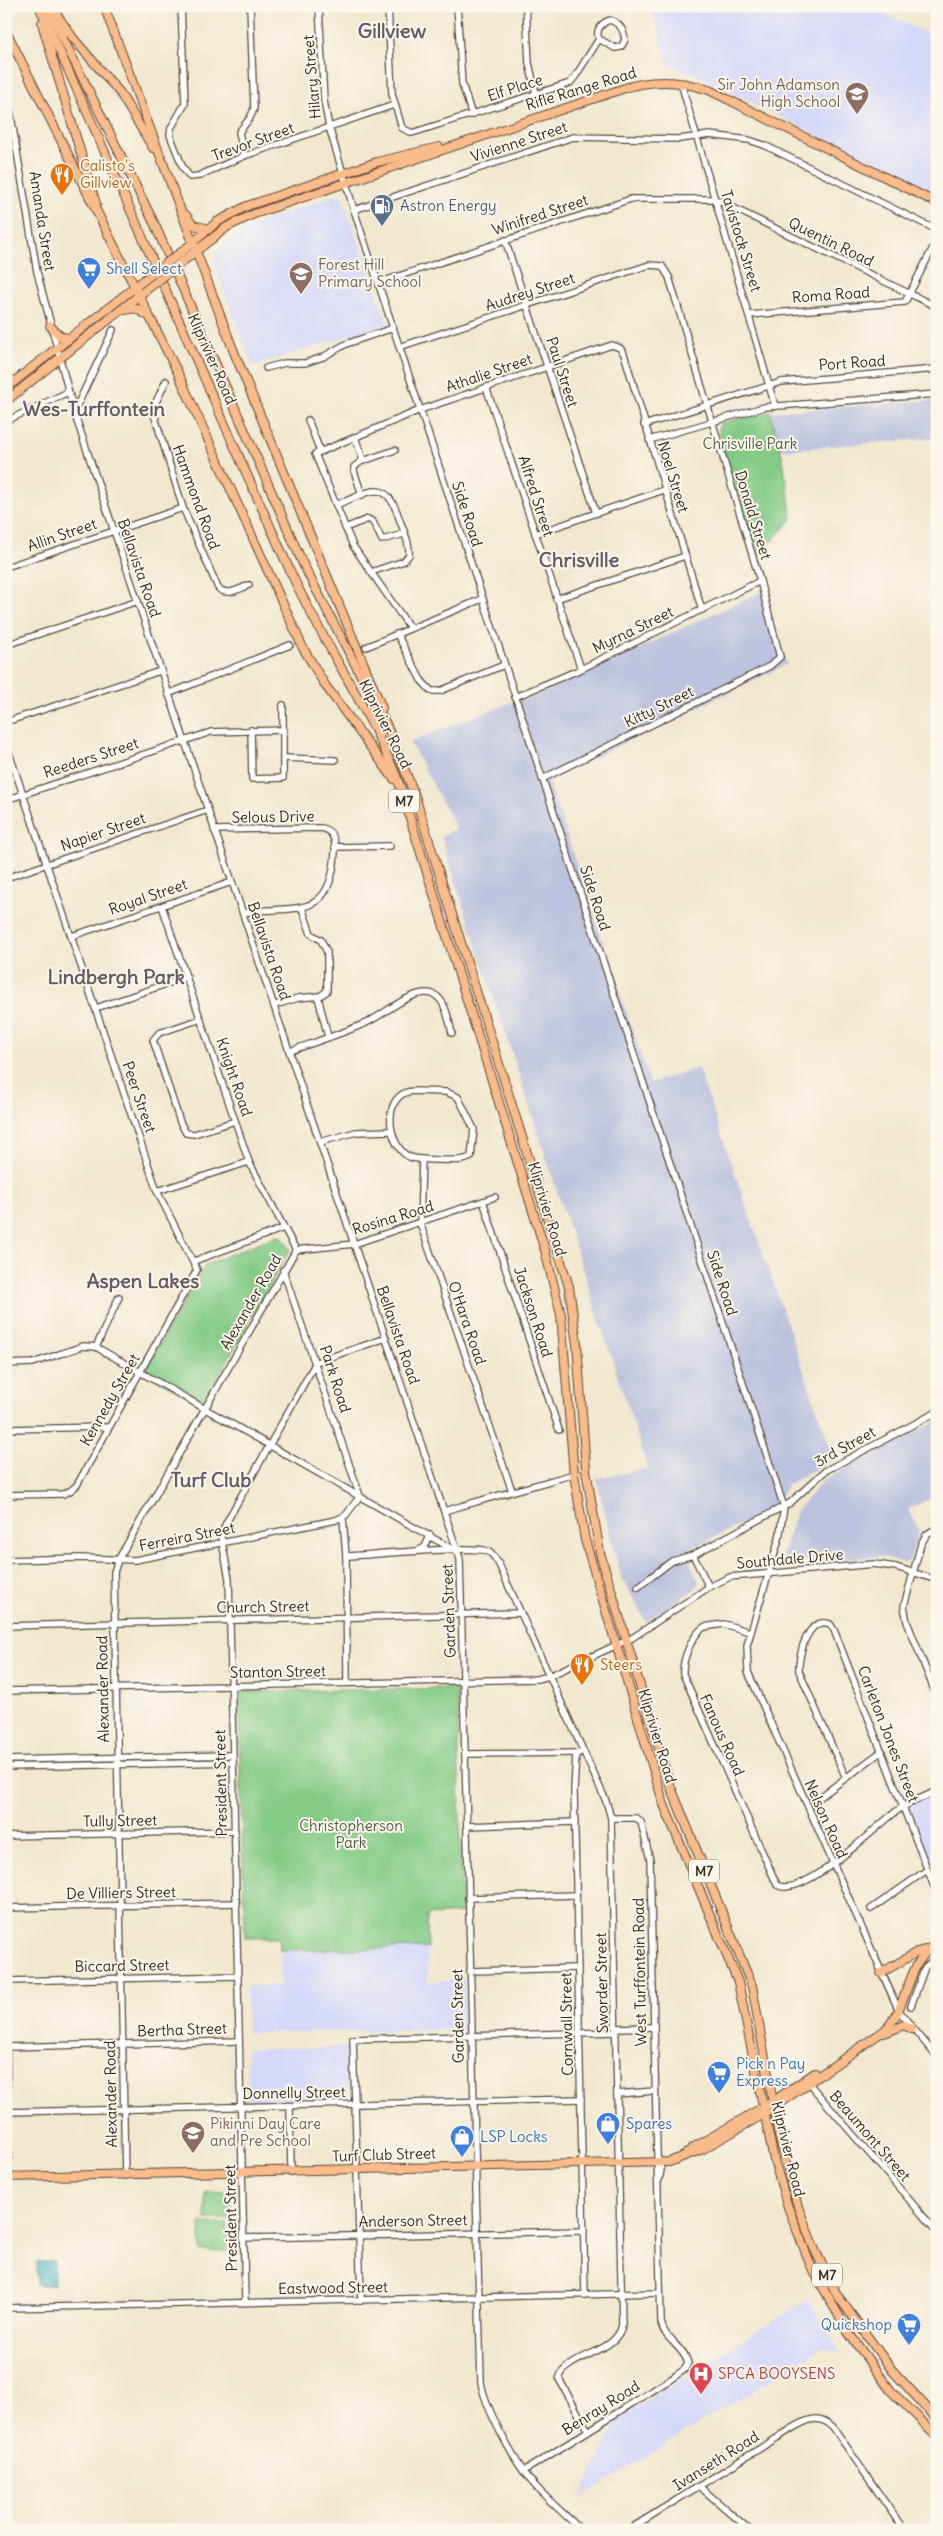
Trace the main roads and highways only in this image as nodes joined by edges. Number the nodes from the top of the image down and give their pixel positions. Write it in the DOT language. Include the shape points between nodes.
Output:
graph roads {
  1 [pos="38,6"];
  2 [pos="49,6"];
  3 [pos="104,6"];
  4 [pos="6,31"];
  5 [pos="451,146"];
  6 [pos="165,168"];
  7 [pos="311,184"];
  8 [pos="314,193"];
  9 [pos="937,203"];
  10 [pos="180,208"];
  11 [pos="102,222"];
  12 [pos="209,229"];
  13 [pos="192,242"];
  14 [pos="196,252"];
  15 [pos="134,287"];
  16 [pos="140,296"];
  17 [pos="121,311"];
  18 [pos="150,318"];
  19 [pos="50,326"];
  20 [pos="70,338"];
  21 [pos="6,388"];
  22 [pos="6,401"];
  23 [pos="386,724"];
  24 [pos="400,786"];
  25 [pos="937,1943"];
  26 [pos="928,1949"];
  27 [pos="881,1973"];
  28 [pos="912,2029"];
  29 [pos="874,2038"];
  30 [pos="773,2105"];
  31 [pos="763,2111"];
  32 [pos="8,2177"];
  33 [pos="937,2419"];
  34 [pos="937,2436"];
  1 -- 11 [label="main road"];
  1 -- 24 [label="main road, Kliprivier Road / M7" via="304,601 377,734"];
  2 -- 6 [label="main road" via="124,99"];
  2 -- 23 [label="main road, Kliprivier Road / M7" via="155,225 311,581"];
  3 -- 6 [label="main road"];
  4 -- 11 [label="main road"];
  5 -- 7 [label="main road, Rifle Range Road" via="389,158"];
  5 -- 8 [label="main road, Rifle Range Road"];
  5 -- 9 [label="main road, Rifle Range Road" via="629,86 654,82 681,83 701,87 729,99"];
  6 -- 10 [label="main road"];
  7 -- 8 [label="main road"];
  7 -- 12 [label="main road, Rifle Range Road" via="242,208"];
  8 -- 14 [label="main road, Rifle Range Road" via="241,219"];
  10 -- 12 [label="main road" via="193,225"];
  10 -- 13 [label="main road"];
  11 -- 15 [label="main road"];
  12 -- 13 [label="main road, Rifle Range Road"];
  13 -- 14 [label="main road"];
  13 -- 15 [label="main road, Rifle Range Road, bridge"];
  14 -- 16 [label="main road, Rifle Range Road, bridge"];
  14 -- 23 [label="main road" via="295,502 382,707"];
  15 -- 16 [label="main road"];
  15 -- 20 [label="main road"];
  16 -- 17 [label="main road, Rifle Range Road"];
  16 -- 18 [label="main road"];
  17 -- 18 [label="main road" via="138,309"];
  17 -- 22 [label="main road, Rifle Range Road"];
  18 -- 24 [label="main road" via="303,648 329,691"];
  19 -- 20 [label="main road" via="61,337"];
  20 -- 21 [label="main road"];
  23 -- 30 [label="main road, Kliprivier Road / M7" via="414,793 569,1287 590,1505 600,1553 676,1803 752,1986"];
  24 -- 31 [label="main road, Kliprivier Road / M7" via="558,1297 574,1474 584,1540 665,1808 738,1982"];
  25 -- 26 [label="main road"];
  26 -- 27 [label="main road"];
  26 -- 29 [label="main road" via="916,1965 899,2012 887,2029"];
  28 -- 29 [label="main road" via="904,2025"];
  29 -- 30 [label="main road, Turf Club Street" via="828,2064"];
  30 -- 31 [label="main road, Turf Club Street"];
  30 -- 33 [label="main road, Kliprivier Road / M7" via="798,2207 837,2295 892,2370"];
  31 -- 32 [label="main road, Turf Club Street" via="703,2149 658,2161 243,2174"];
  31 -- 34 [label="main road, Kliprivier Road / M7" via="792,2219 833,2307 882,2380"];
}
